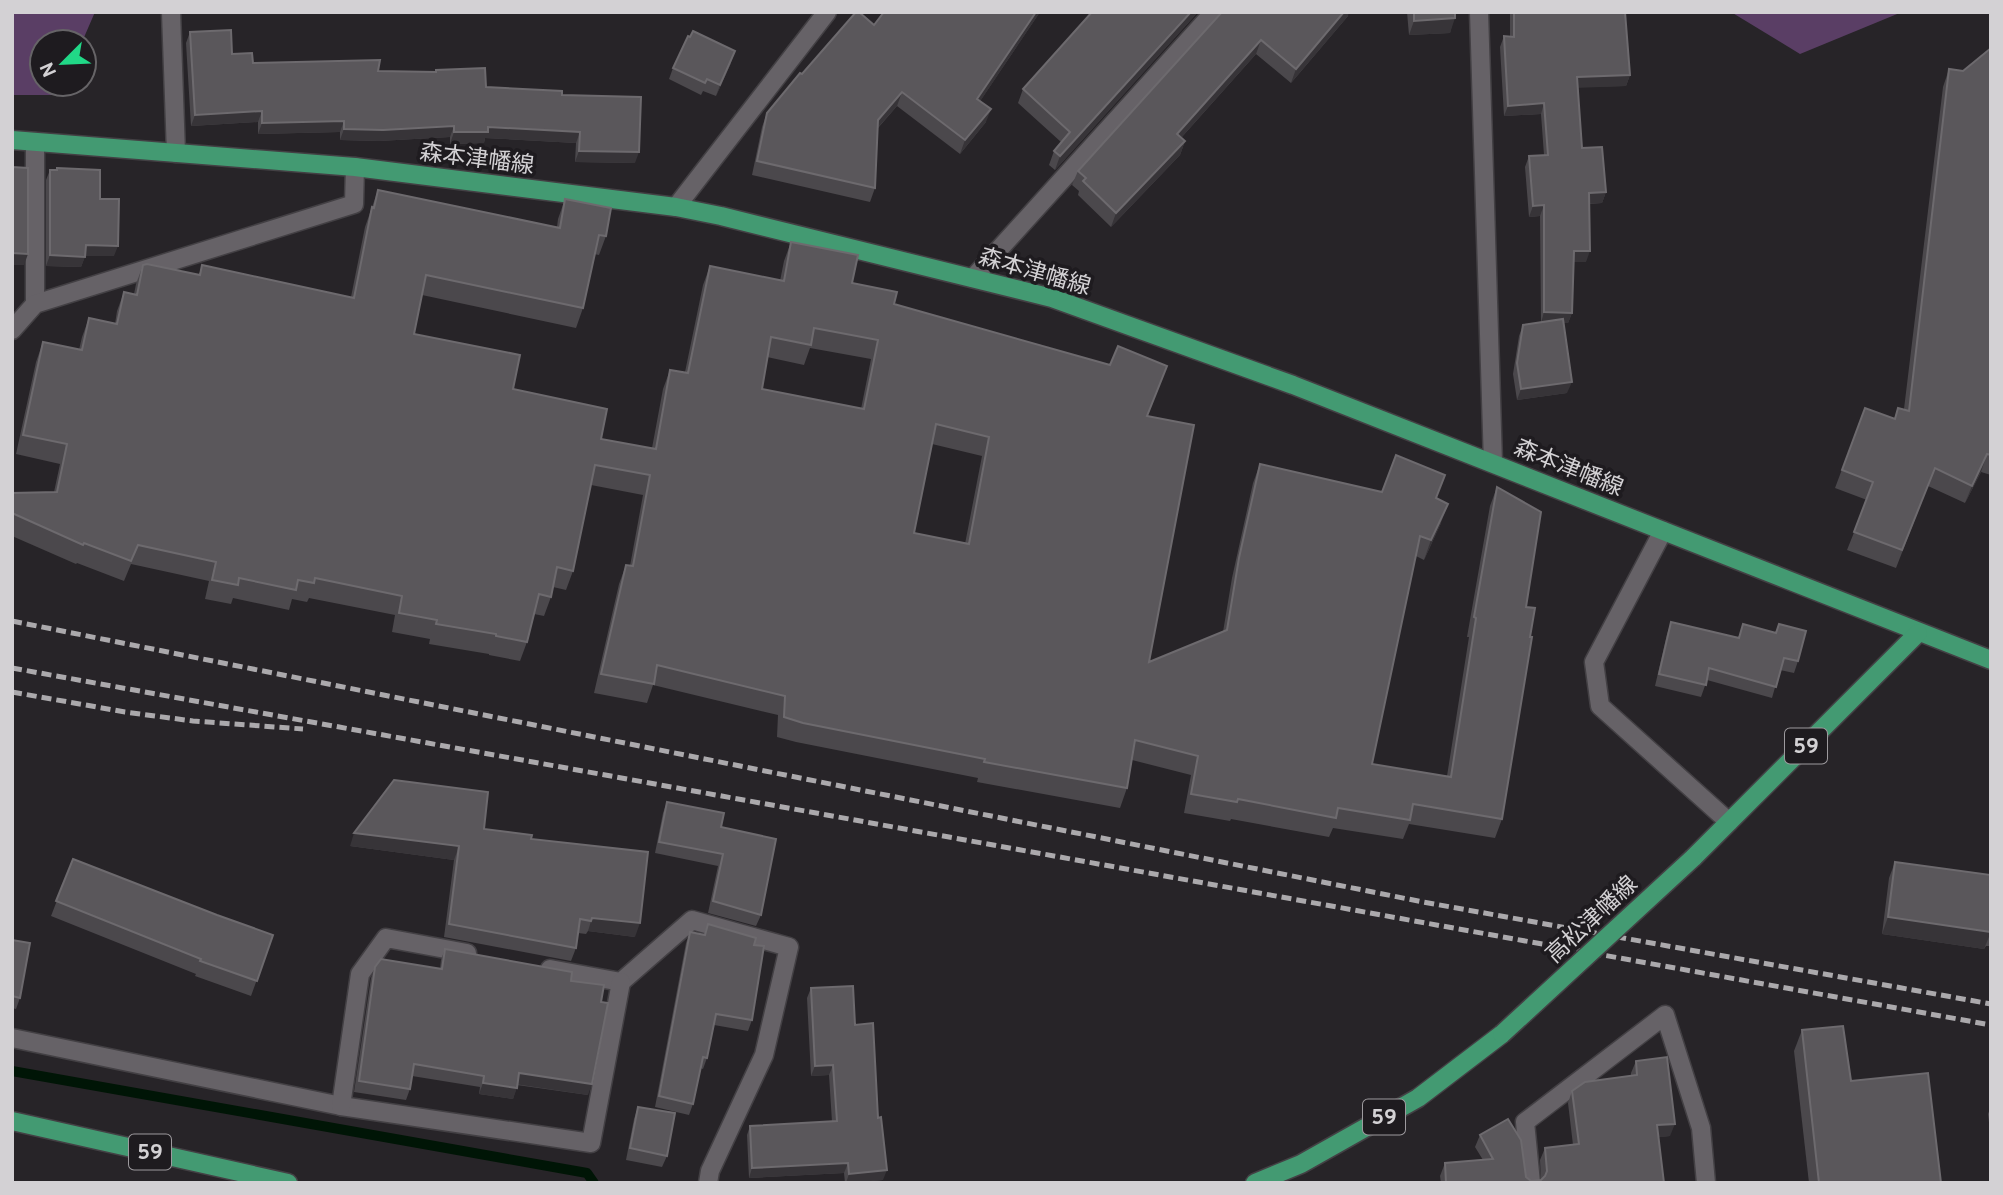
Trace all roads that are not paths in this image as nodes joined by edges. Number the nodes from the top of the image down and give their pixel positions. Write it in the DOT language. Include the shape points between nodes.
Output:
graph roads {
  1 [pos="171,12"];
  2 [pos="827,12"];
  3 [pos="1214,12"];
  4 [pos="1479,12"];
  5 [pos="12,140"];
  6 [pos="36,142"];
  7 [pos="176,153"];
  8 [pos="355,167"];
  9 [pos="676,207"];
  10 [pos="974,278"];
  11 [pos="35,304"];
  12 [pos="12,330"];
  13 [pos="1493,463"];
  14 [pos="1662,531"];
  15 [pos="1918,633"];
  16 [pos="1991,660"];
  17 [pos="1729,822"];
  18 [pos="478,955"];
  19 [pos="530,965"];
  20 [pos="621,982"];
  21 [pos="12,1038"];
  22 [pos="341,1106"];
  23 [pos="12,1121"];
  24 [pos="288,1183"];
  25 [pos="708,1183"];
  26 [pos="1255,1183"];
  27 [pos="1531,1183"];
  28 [pos="1706,1183"];
  1 -- 7 [label="street"];
  2 -- 9 [label="street"];
  3 -- 10 [label="street"];
  4 -- 13 [label="street"];
  5 -- 6 [label="main road, 森本津幡線"];
  6 -- 7 [label="main road, 森本津幡線"];
  6 -- 11 [label="street"];
  7 -- 8 [label="main road, 森本津幡線"];
  8 -- 9 [label="main road, 森本津幡線"];
  8 -- 11 [label="street" via="355,204"];
  9 -- 10 [label="main road, 森本津幡線"];
  10 -- 13 [label="main road, 森本津幡線" via="1052,298"];
  11 -- 12 [label="street"];
  13 -- 14 [label="main road, 森本津幡線"];
  14 -- 15 [label="main road, 森本津幡線"];
  14 -- 17 [label="street" via="1594,662 1600,706"];
  15 -- 16 [label="main road, 森本津幡線"];
  15 -- 17 [label="main road, 高松津幡線 / 59"];
  17 -- 26 [label="main road, 高松津幡線 / 59, bridge" via="1502,1034 1418,1098 1301,1164"];
  18 -- 22 [label="street" via="386,939 360,974"];
  19 -- 20 [label="street"];
  20 -- 22 [label="street" via="591,1143"];
  20 -- 25 [label="street" via="692,920 789,947 764,1055"];
  21 -- 22 [label="street"];
  23 -- 24 [label="main road, 59"];
  27 -- 28 [label="street" via="1525,1122 1665,1015 1701,1128"];
}
